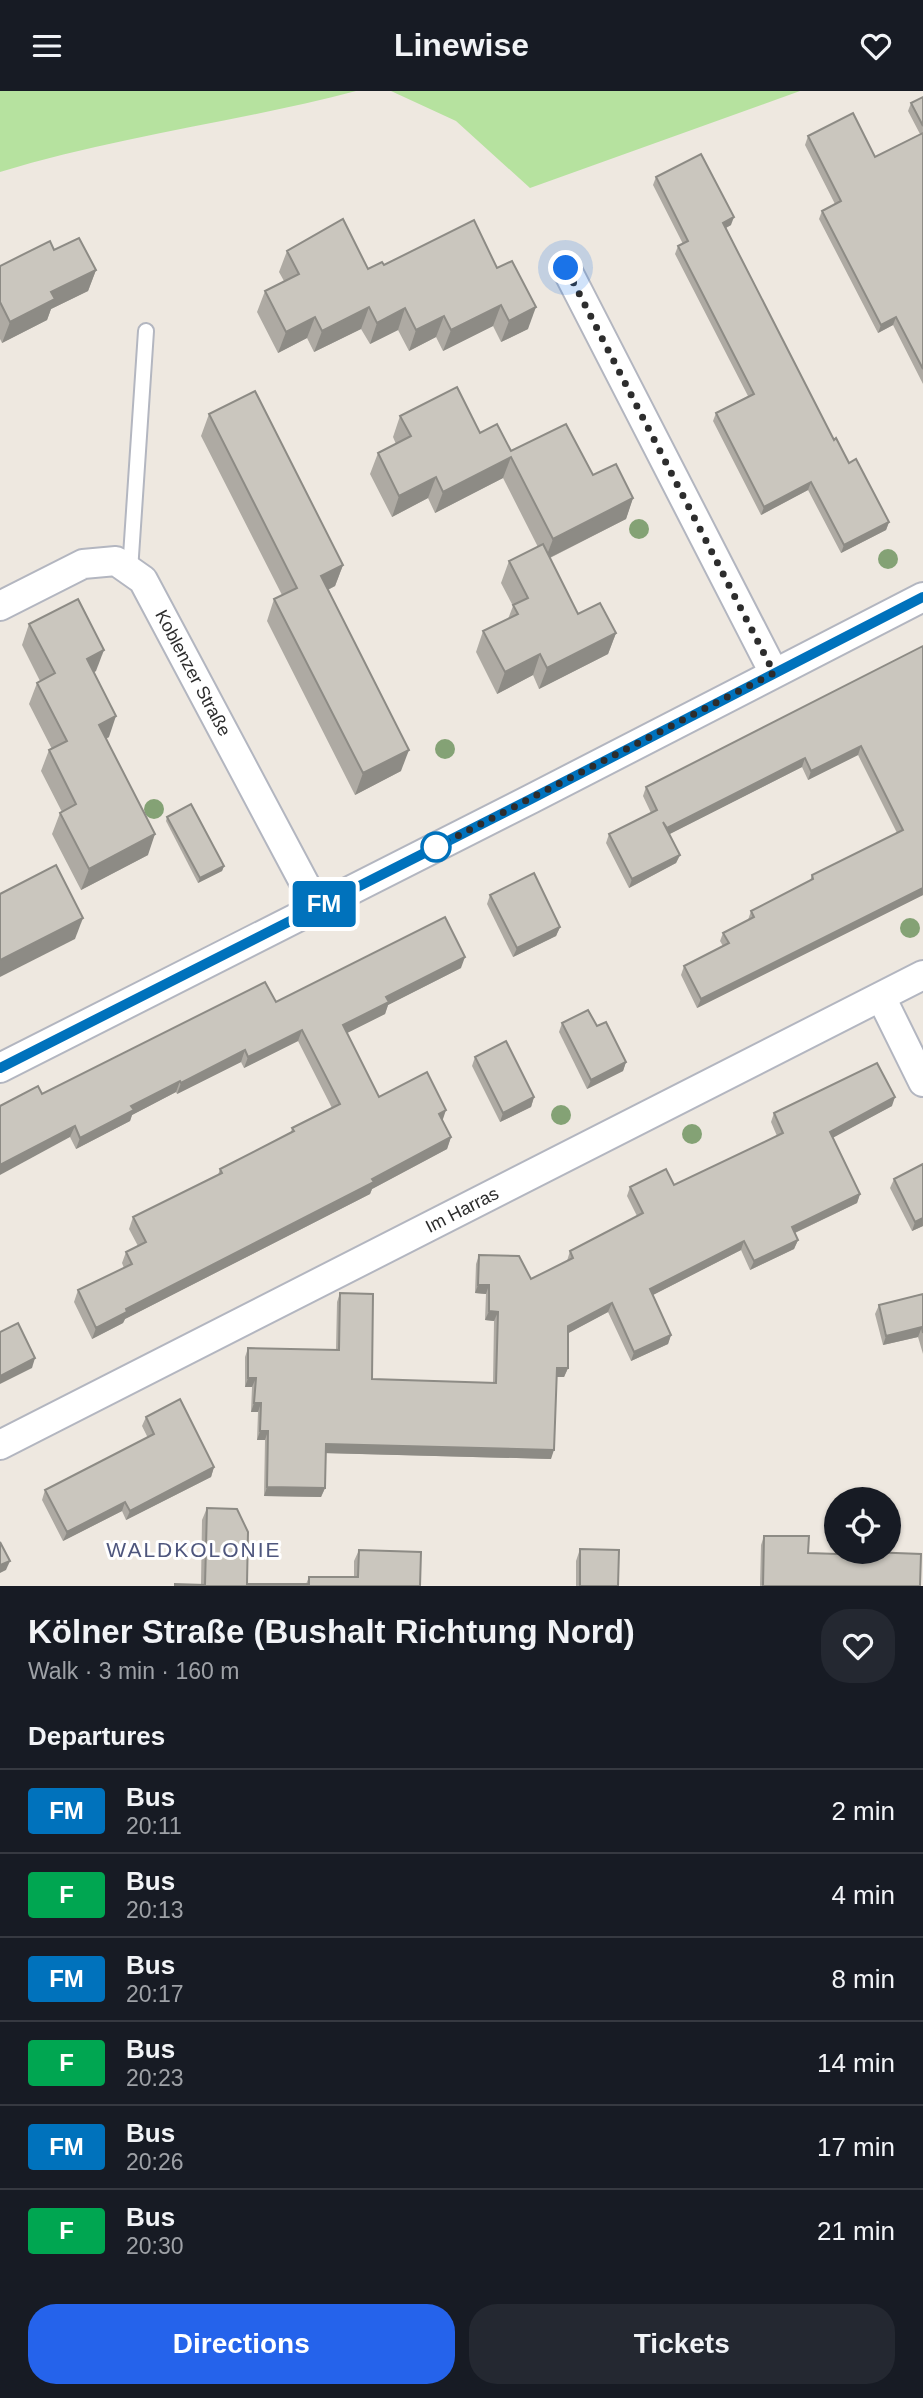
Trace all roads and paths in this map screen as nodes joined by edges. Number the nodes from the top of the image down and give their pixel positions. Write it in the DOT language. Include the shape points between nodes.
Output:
graph roads {
  1 [pos="566,268"];
  2 [pos="146,331"];
  3 [pos="130,571"];
  4 [pos="923,597"];
  5 [pos="0,606"];
  6 [pos="774,673"];
  7 [pos="317,908"];
  8 [pos="923,975"];
  9 [pos="881,997"];
  10 [pos="0,1067"];
  11 [pos="923,1082"];
  12 [pos="0,1445"];
  1 -- 6 [label="street"];
  2 -- 3 [label="lane"];
  3 -- 5 [label="street" via="116,561 83,564"];
  3 -- 7 [label="street, Koblenzer Straße" via="143,580"];
  4 -- 6 [label="street"];
  6 -- 7 [label="street"];
  7 -- 10 [label="street"];
  8 -- 9 [label="street, Im Harras"];
  9 -- 11 [label="street"];
  9 -- 12 [label="street, Im Harras"];
}
